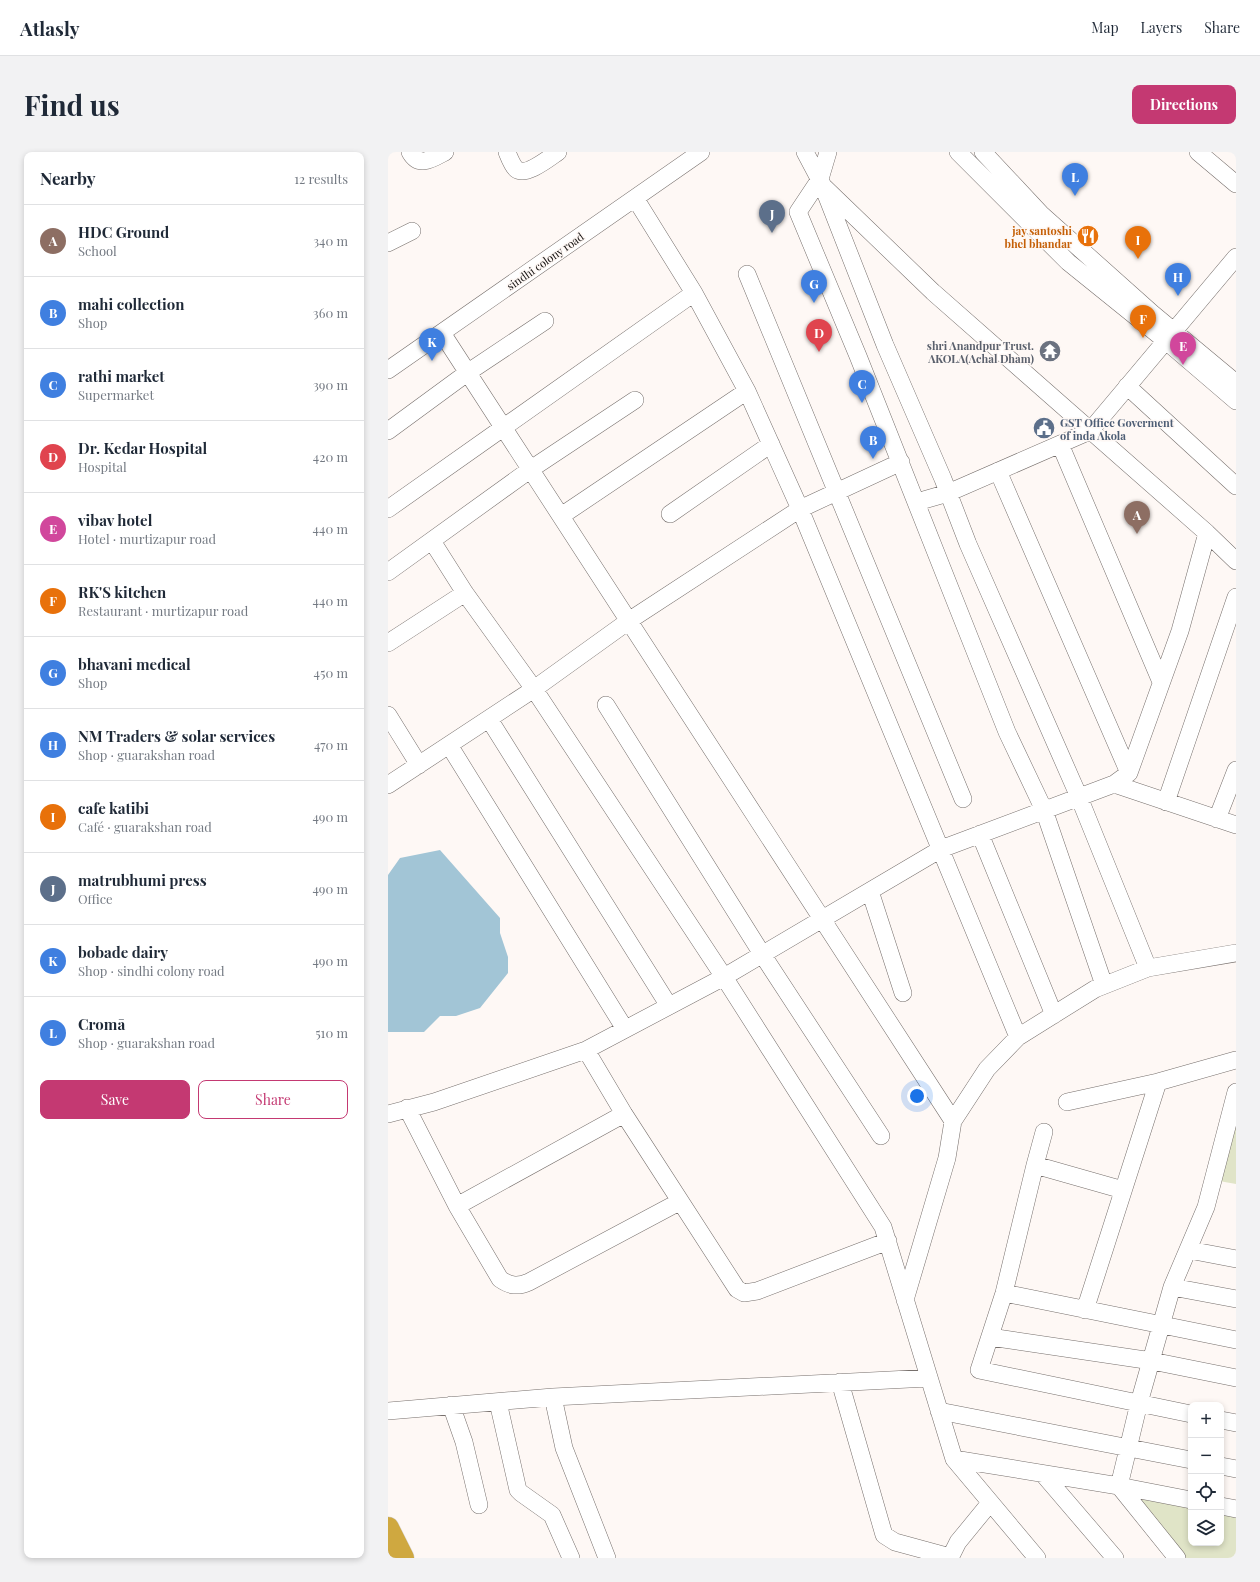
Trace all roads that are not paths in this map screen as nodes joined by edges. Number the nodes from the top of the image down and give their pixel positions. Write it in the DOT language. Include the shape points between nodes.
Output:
graph roads {
  1 [pos="410,152"];
  2 [pos="445,152"];
  3 [pos="507,152"];
  4 [pos="558,152"];
  5 [pos="701,152"];
  6 [pos="805,152"];
  7 [pos="828,152"];
  8 [pos="958,152"];
  9 [pos="984,152"];
  10 [pos="1198,152"];
  11 [pos="820,179"];
  12 [pos="1236,184"];
  13 [pos="635,198"];
  14 [pos="412,230"];
  15 [pos="388,243"];
  16 [pos="1236,257"];
  17 [pos="747,274"];
  18 [pos="694,293"];
  19 [pos="545,321"];
  20 [pos="442,334"];
  21 [pos="1171,335"];
  22 [pos="388,370"];
  23 [pos="467,373"];
  24 [pos="1236,382"];
  25 [pos="1128,386"];
  26 [pos="747,392"];
  27 [pos="635,400"];
  28 [pos="1236,401"];
  29 [pos="502,428"];
  30 [pos="388,431"];
  31 [pos="1090,431"];
  32 [pos="771,444"];
  33 [pos="1060,444"];
  34 [pos="901,462"];
  35 [pos="531,469"];
  36 [pos="998,471"];
  37 [pos="1236,486"];
  38 [pos="837,492"];
  39 [pos="948,493"];
  40 [pos="917,502"];
  41 [pos="388,508"];
  42 [pos="800,509"];
  43 [pos="670,514"];
  44 [pos="561,516"];
  45 [pos="1208,533"];
  46 [pos="432,541"];
  47 [pos="1236,561"];
  48 [pos="388,572"];
  49 [pos="465,593"];
  50 [pos="1236,597"];
  51 [pos="630,620"];
  52 [pos="388,643"];
  53 [pos="1161,682"];
  54 [pos="534,689"];
  55 [pos="606,704"];
  56 [pos="388,714"];
  57 [pos="489,718"];
  58 [pos="449,745"];
  59 [pos="419,765"];
  60 [pos="1236,770"];
  61 [pos="1129,773"];
  62 [pos="1114,784"];
  63 [pos="388,785"];
  64 [pos="1079,797"];
  65 [pos="963,799"];
  66 [pos="1166,802"];
  67 [pos="1044,810"];
  68 [pos="1217,819"];
  69 [pos="1236,825"];
  70 [pos="980,834"];
  71 [pos="941,849"];
  72 [pos="870,891"];
  73 [pos="821,920"];
  74 [pos="1236,953"];
  75 [pos="762,954"];
  76 [pos="1148,968"];
  77 [pos="724,977"];
  78 [pos="1104,985"];
  79 [pos="903,993"];
  80 [pos="669,1006"];
  81 [pos="1054,1015"];
  82 [pos="625,1029"];
  83 [pos="1018,1037"];
  84 [pos="586,1050"];
  85 [pos="1236,1060"];
  86 [pos="1158,1082"];
  87 [pos="1236,1092"];
  88 [pos="1067,1102"];
  89 [pos="407,1108"];
  90 [pos="388,1114"];
  91 [pos="624,1114"];
  92 [pos="953,1121"];
  93 [pos="1044,1132"];
  94 [pos="881,1136"];
  95 [pos="1035,1165"];
  96 [pos="1123,1190"];
  97 [pos="679,1202"];
  98 [pos="457,1206"];
  99 [pos="888,1241"];
  100 [pos="1189,1250"];
  101 [pos="1236,1259"];
  102 [pos="1172,1287"];
  103 [pos="1004,1293"];
  104 [pos="1236,1299"];
  105 [pos="906,1300"];
  106 [pos="1085,1310"];
  107 [pos="1162,1325"];
  108 [pos="990,1337"];
  109 [pos="1236,1340"];
  110 [pos="1152,1361"];
  111 [pos="929,1378"];
  112 [pos="1236,1378"];
  113 [pos="840,1382"];
  114 [pos="553,1398"];
  115 [pos="498,1402"];
  116 [pos="1139,1403"];
  117 [pos="451,1405"];
  118 [pos="388,1411"];
  119 [pos="939,1411"];
  120 [pos="1188,1413"];
  121 [pos="1224,1421"];
  122 [pos="1236,1423"];
  123 [pos="1128,1448"];
  124 [pos="954,1459"];
  125 [pos="1188,1459"];
  126 [pos="1224,1467"];
  127 [pos="1236,1469"];
  128 [pos="1043,1474"];
  129 [pos="1119,1486"];
  130 [pos="1188,1499"];
  131 [pos="990,1503"];
  132 [pos="479,1505"];
  133 [pos="1224,1507"];
  134 [pos="1236,1509"];
  135 [pos="388,1528"];
  136 [pos="950,1557"];
  137 [pos="403,1558"];
  138 [pos="571,1558"];
  139 [pos="607,1558"];
  140 [pos="1037,1558"];
  141 [pos="1115,1558"];
  142 [pos="1177,1558"];
  1 -- 2 [label="street" via="414,159 420,161 429,160"];
  3 -- 4 [label="street" via="515,168 520,171 527,171"];
  5 -- 13 [label="street, sindhi colony road"];
  6 -- 11 [label="street"];
  7 -- 11 [label="street"];
  8 -- 21 [label="street" via="1068,262"];
  9 -- 21 [label="street" via="1041,214 1153,314"];
  10 -- 12 [label="street"];
  11 -- 31 [label="street" via="823,186 933,292"];
  11 -- 34 [label="street" via="798,212"];
  11 -- 39 [label="street" via="885,345"];
  13 -- 18 [label="street"];
  13 -- 20 [label="street, sindhi colony road"];
  14 -- 15 [label="street"];
  16 -- 21 [label="street"];
  17 -- 38 [label="street"];
  18 -- 26 [label="street"];
  18 -- 29 [label="street"];
  19 -- 23 [label="street"];
  20 -- 22 [label="street, sindhi colony road"];
  20 -- 23 [label="street"];
  21 -- 24 [label="street"];
  21 -- 25 [label="street"];
  21 -- 28 [label="street"];
  23 -- 29 [label="street"];
  23 -- 30 [label="street"];
  25 -- 31 [label="street"];
  25 -- 37 [label="street"];
  26 -- 32 [label="street"];
  26 -- 44 [label="street"];
  27 -- 35 [label="street"];
  29 -- 35 [label="street"];
  29 -- 41 [label="street"];
  31 -- 33 [label="street"];
  31 -- 45 [label="street"];
  32 -- 42 [label="street"];
  32 -- 43 [label="street"];
  33 -- 36 [label="street"];
  33 -- 53 [label="street"];
  34 -- 38 [label="street"];
  34 -- 40 [label="street"];
  35 -- 44 [label="street"];
  35 -- 46 [label="street"];
  36 -- 39 [label="street"];
  36 -- 61 [label="street"];
  38 -- 42 [label="street"];
  38 -- 65 [label="street"];
  39 -- 40 [label="street"];
  39 -- 64 [label="street"];
  40 -- 67 [label="street" via="1007,732"];
  42 -- 51 [label="street"];
  42 -- 71 [label="street"];
  44 -- 51 [label="street"];
  45 -- 47 [label="street"];
  45 -- 53 [label="street" via="1180,631"];
  46 -- 48 [label="street"];
  46 -- 49 [label="street"];
  49 -- 52 [label="street"];
  49 -- 54 [label="street"];
  50 -- 66 [label="street"];
  51 -- 54 [label="street"];
  51 -- 73 [label="street"];
  53 -- 61 [label="street"];
  54 -- 57 [label="street"];
  54 -- 77 [label="street"];
  55 -- 75 [label="street"];
  56 -- 59 [label="street"];
  57 -- 58 [label="street"];
  57 -- 80 [label="street"];
  58 -- 59 [label="street"];
  58 -- 82 [label="street"];
  59 -- 63 [label="street"];
  60 -- 68 [label="street"];
  61 -- 62 [label="street"];
  62 -- 64 [label="street"];
  62 -- 66 [label="street"];
  64 -- 67 [label="street"];
  64 -- 76 [label="street"];
  66 -- 68 [label="street"];
  67 -- 70 [label="street"];
  67 -- 78 [label="street"];
  68 -- 69 [label="street"];
  70 -- 71 [label="street"];
  70 -- 81 [label="street"];
  71 -- 72 [label="street"];
  71 -- 83 [label="street"];
  72 -- 73 [label="street"];
  72 -- 79 [label="street"];
  73 -- 75 [label="street"];
  73 -- 92 [label="street"];
  74 -- 76 [label="street"];
  75 -- 77 [label="street"];
  75 -- 94 [label="street"];
  76 -- 78 [label="street"];
  77 -- 80 [label="street"];
  77 -- 99 [label="street" via="883,1227"];
  78 -- 81 [label="street"];
  80 -- 82 [label="street"];
  81 -- 83 [label="street"];
  82 -- 84 [label="street"];
  83 -- 92 [label="street" via="987,1069"];
  84 -- 89 [label="street" via="434,1102"];
  84 -- 91 [label="street"];
  85 -- 86 [label="street"];
  86 -- 88 [label="street"];
  86 -- 96 [label="street"];
  87 -- 100 [label="street" via="1206,1207"];
  89 -- 90 [label="street"];
  89 -- 98 [label="street"];
  91 -- 97 [label="street"];
  91 -- 98 [label="street"];
  92 -- 105 [label="street" via="946,1158"];
  93 -- 95 [label="street"];
  95 -- 96 [label="street"];
  95 -- 103 [label="street"];
  96 -- 106 [label="street"];
  97 -- 98 [label="street" via="529,1282 513,1286 500,1280"];
  97 -- 99 [label="street" via="737,1289 744,1293"];
  99 -- 105 [label="street"];
  100 -- 101 [label="street"];
  100 -- 102 [label="street"];
  102 -- 104 [label="street"];
  102 -- 107 [label="street"];
  103 -- 106 [label="street"];
  103 -- 108 [label="street"];
  105 -- 111 [label="street"];
  106 -- 107 [label="street"];
  107 -- 109 [label="street"];
  107 -- 110 [label="street"];
  108 -- 110 [label="street"];
  108 -- 116 [label="street" via="979,1370"];
  110 -- 112 [label="street"];
  110 -- 116 [label="street"];
  111 -- 113 [label="street"];
  111 -- 119 [label="street"];
  113 -- 114 [label="street"];
  113 -- 136 [label="street" via="884,1535 895,1542"];
  114 -- 115 [label="street"];
  114 -- 139 [label="street" via="564,1448"];
  115 -- 117 [label="street"];
  115 -- 138 [label="street" via="518,1490 552,1515"];
  116 -- 120 [label="street"];
  116 -- 123 [label="street"];
  117 -- 118 [label="street"];
  117 -- 132 [label="street" via="464,1442"];
  119 -- 123 [label="street"];
  119 -- 124 [label="street"];
  121 -- 122 [label="street"];
  123 -- 125 [label="street"];
  123 -- 129 [label="street"];
  124 -- 128 [label="street"];
  124 -- 131 [label="street"];
  126 -- 127 [label="street"];
  128 -- 129 [label="street"];
  128 -- 141 [label="street"];
  129 -- 130 [label="street"];
  129 -- 142 [label="street"];
  131 -- 136 [label="street" via="958,1542"];
  131 -- 140 [label="street"];
  133 -- 134 [label="street"];
  135 -- 137 [label="highway"];
}
